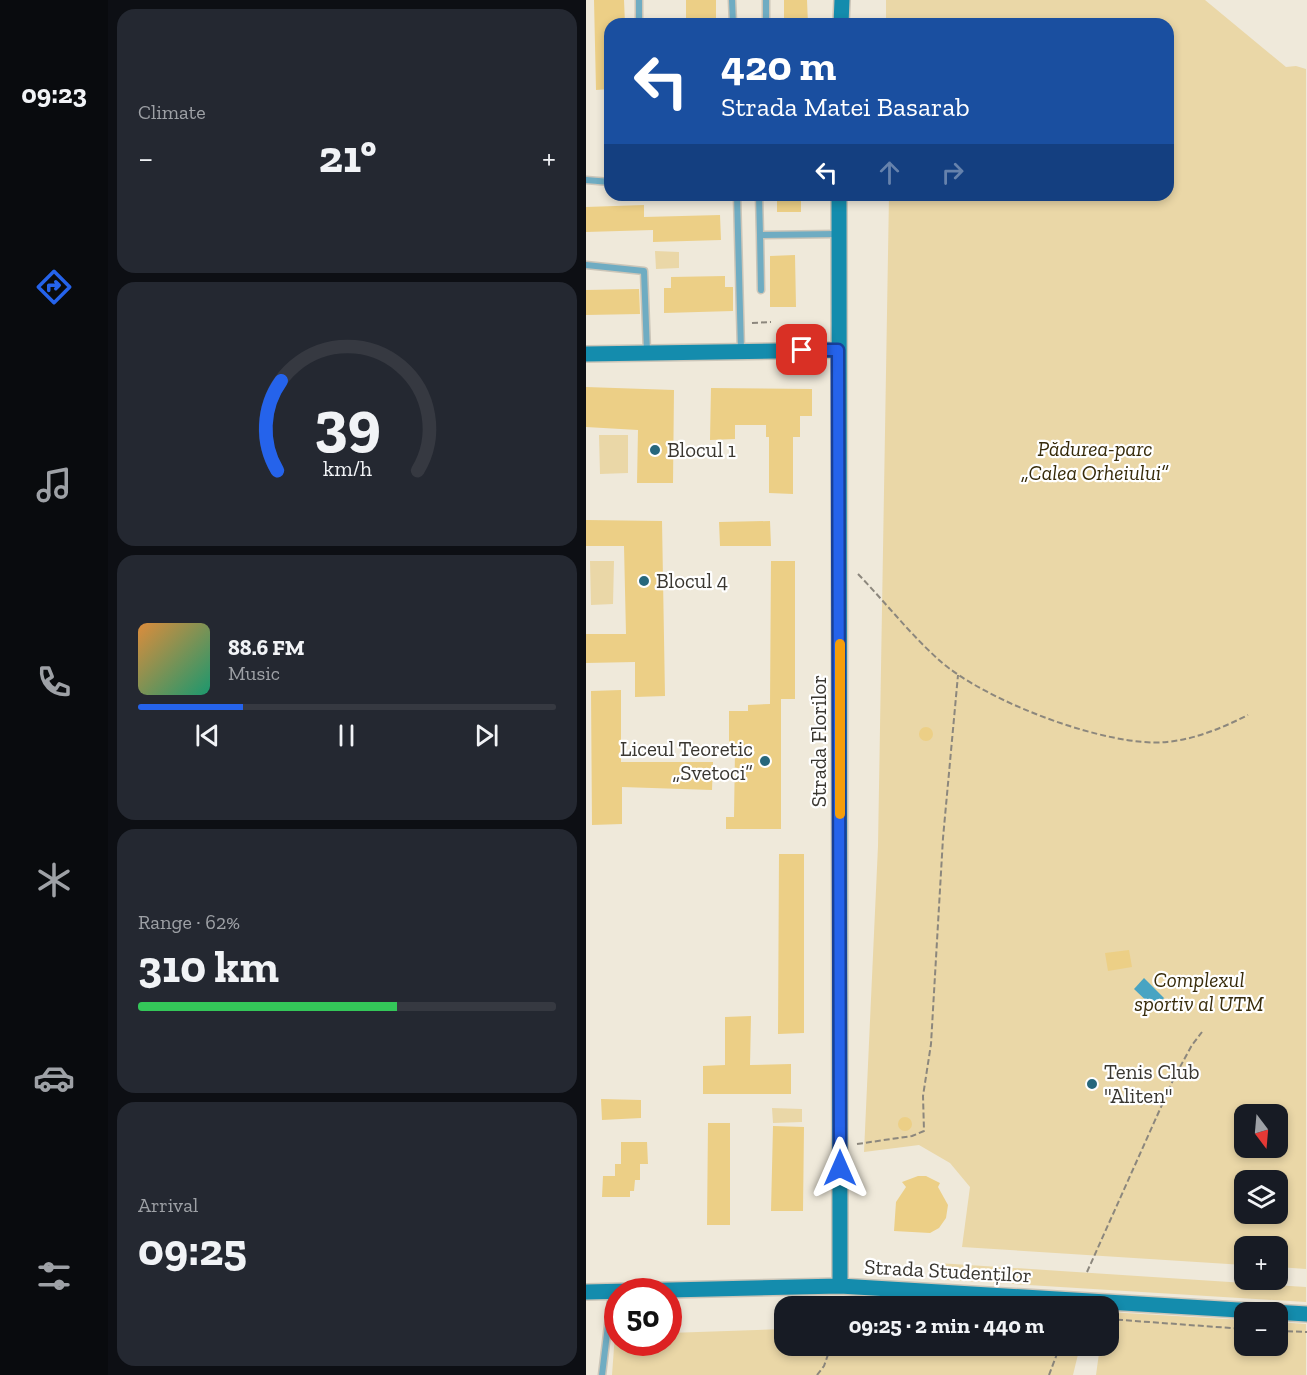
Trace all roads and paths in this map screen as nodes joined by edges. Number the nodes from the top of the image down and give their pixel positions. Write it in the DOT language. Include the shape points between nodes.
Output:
graph roads {
  1 [pos="639,0"];
  2 [pos="733,0"];
  3 [pos="766,0"];
  4 [pos="842,0"];
  5 [pos="640,18"];
  6 [pos="733,18"];
  7 [pos="766,18"];
  8 [pos="841,18"];
  9 [pos="586,180"];
  10 [pos="604,182"];
  11 [pos="737,201"];
  12 [pos="759,201"];
  13 [pos="839,201"];
  14 [pos="838,234"];
  15 [pos="760,236"];
  16 [pos="586,265"];
  17 [pos="761,290"];
  18 [pos="771,322"];
  19 [pos="752,323"];
  20 [pos="838,350"];
  21 [pos="741,352"];
  22 [pos="647,353"];
  23 [pos="586,354"];
  24 [pos="858,574"];
  25 [pos="958,675"];
  26 [pos="1248,715"];
  27 [pos="1202,1032"];
  28 [pos="857,1144"];
  29 [pos="1087,1272"];
  30 [pos="604,1291"];
  31 [pos="586,1292"];
  32 [pos="682,1292"];
  33 [pos="840,1293"];
  34 [pos="1306,1314"];
  35 [pos="1119,1320"];
  36 [pos="1234,1328"];
  37 [pos="1288,1331"];
  38 [pos="1306,1332"];
  39 [pos="604,1356"];
  40 [pos="828,1356"];
  41 [pos="1056,1356"];
  42 [pos="602,1375"];
  43 [pos="817,1375"];
  44 [pos="1049,1375"];
  1 -- 5 [label="lane"];
  2 -- 6 [label="lane"];
  3 -- 7 [label="lane"];
  4 -- 8 [label="main road"];
  9 -- 10 [label="lane"];
  11 -- 21 [label="lane"];
  12 -- 15 [label="lane"];
  13 -- 14 [label="main road, Strada Florilor"];
  14 -- 15 [label="lane"];
  14 -- 20 [label="main road, Strada Florilor"];
  15 -- 17 [label="lane"];
  16 -- 22 [label="lane" via="644,271"];
  18 -- 19 [label="path"];
  20 -- 21 [label="main road"];
  20 -- 33 [label="main road, Strada Florilor"];
  21 -- 22 [label="main road"];
  22 -- 23 [label="main road"];
  24 -- 25 [label="path"];
  25 -- 26 [label="path" via="1058,723 1130,739 1178,741 1210,733"];
  25 -- 28 [label="path" via="943,838 931,1044 923,1096 925,1127 912,1136"];
  27 -- 29 [label="path" via="1174,1078"];
  30 -- 31 [label="main road, Strada Studenților"];
  32 -- 33 [label="main road, Strada Studenților"];
  33 -- 34 [label="main road, Strada Studenților"];
  35 -- 36 [label="path"];
  37 -- 38 [label="path"];
  39 -- 42 [label="lane"];
  40 -- 43 [label="path"];
  41 -- 44 [label="path"];
}
